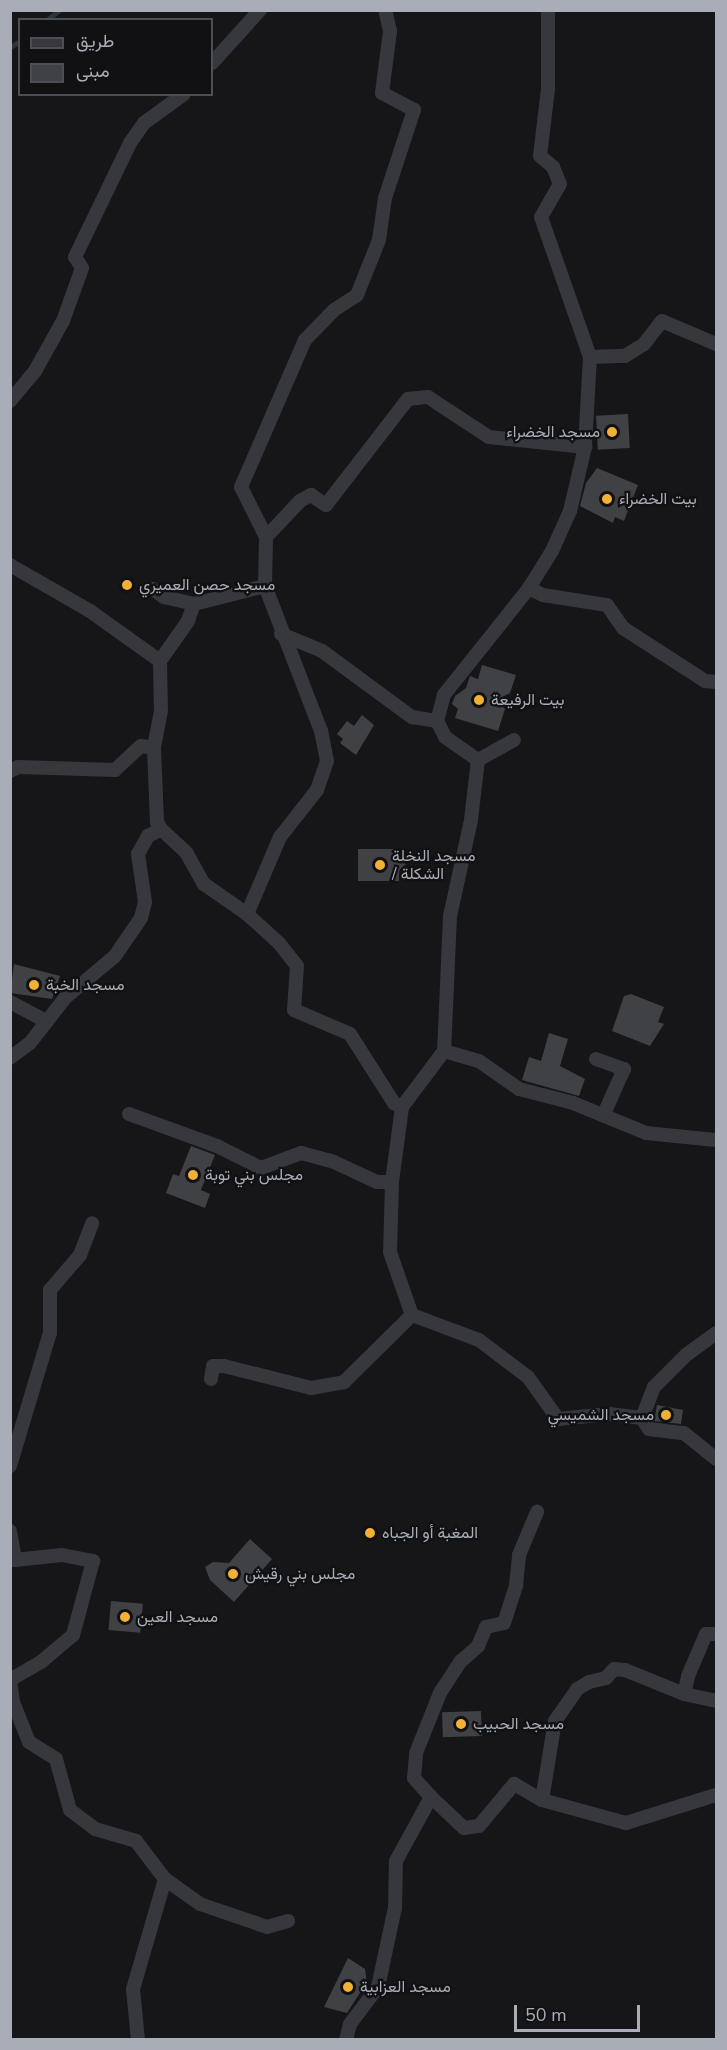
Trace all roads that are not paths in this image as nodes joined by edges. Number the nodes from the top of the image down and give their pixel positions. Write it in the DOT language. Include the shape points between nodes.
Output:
graph roads {
  1 [pos="260,10"];
  2 [pos="385,10"];
  3 [pos="548,10"];
  4 [pos="213,62"];
  5 [pos="181,96"];
  6 [pos="717,344"];
  7 [pos="590,357"];
  8 [pos="10,401"];
  9 [pos="585,447"];
  10 [pos="266,537"];
  11 [pos="10,565"];
  12 [pos="265,586"];
  13 [pos="529,588"];
  14 [pos="153,589"];
  15 [pos="194,604"];
  16 [pos="281,634"];
  17 [pos="160,661"];
  18 [pos="717,682"];
  19 [pos="437,721"];
  20 [pos="514,740"];
  21 [pos="154,748"];
  22 [pos="478,760"];
  23 [pos="10,771"];
  24 [pos="161,829"];
  25 [pos="247,914"];
  26 [pos="10,1002"];
  27 [pos="45,1021"];
  28 [pos="444,1051"];
  29 [pos="10,1058"];
  30 [pos="596,1059"];
  31 [pos="402,1107"];
  32 [pos="129,1114"];
  33 [pos="603,1116"];
  34 [pos="717,1140"];
  35 [pos="392,1182"];
  36 [pos="92,1223"];
  37 [pos="412,1315"];
  38 [pos="717,1333"];
  39 [pos="210,1379"];
  40 [pos="642,1418"];
  41 [pos="717,1459"];
  42 [pos="10,1466"];
  43 [pos="537,1512"];
  44 [pos="10,1532"];
  45 [pos="13,1562"];
  46 [pos="717,1634"];
  47 [pos="10,1681"];
  48 [pos="684,1694"];
  49 [pos="717,1701"];
  50 [pos="717,1795"];
  51 [pos="431,1797"];
  52 [pos="542,1800"];
  53 [pos="165,1879"];
  54 [pos="288,1921"];
  55 [pos="137,2039"];
  56 [pos="346,2040"];
  1 -- 4 [label="street"];
  2 -- 10 [label="street" via="390,31 382,93 414,110 385,198 379,240 357,295 334,310 305,340 264,441 247,469 241,487"];
  3 -- 7 [label="street" via="548,88 540,156 553,167 560,184 541,217"];
  5 -- 8 [label="street" via="144,123 130,143 75,257 82,268 63,321 35,371"];
  6 -- 7 [label="street" via="662,321 644,344 626,356"];
  7 -- 9 [label="street"];
  9 -- 10 [label="street" via="489,437 428,397 408,399 326,505 311,495 300,501"];
  9 -- 13 [label="street" via="570,511"];
  10 -- 12 [label="street"];
  11 -- 17 [label="street" via="90,610"];
  12 -- 15 [label="street"];
  12 -- 16 [label="street"];
  13 -- 18 [label="street" via="543,596 607,606 623,628 705,681"];
  13 -- 19 [label="street" via="444,695"];
  14 -- 15 [label="street" via="164,597"];
  15 -- 17 [label="street" via="188,621"];
  16 -- 19 [label="street" via="322,651 412,717"];
  16 -- 25 [label="street" via="321,731 327,761 317,790 280,837"];
  17 -- 21 [label="street" via="160,711"];
  19 -- 22 [label="street" via="445,737"];
  20 -- 22 [label="street"];
  21 -- 23 [label="street" via="141,746 115,770 18,767"];
  21 -- 24 [label="street" via="157,822"];
  22 -- 28 [label="street" via="471,820 448,936"];
  24 -- 25 [label="street" via="186,852 204,884"];
  24 -- 27 [label="street" via="148,836 138,854 145,902 141,918 115,956 65,998"];
  25 -- 31 [label="street" via="297,966 294,1010 350,1034 394,1103"];
  26 -- 27 [label="street"];
  27 -- 29 [label="street" via="30,1043"];
  28 -- 31 [label="street"];
  28 -- 33 [label="street" via="479,1061 519,1089 573,1103"];
  30 -- 33 [label="street" via="624,1069"];
  31 -- 35 [label="street"];
  32 -- 35 [label="street" via="217,1146 261,1168 301,1153 334,1162 377,1182"];
  33 -- 34 [label="street" via="646,1133"];
  35 -- 37 [label="street" via="390,1251"];
  36 -- 42 [label="street" via="80,1255 50,1290 50,1333"];
  37 -- 39 [label="street" via="344,1382 311,1388 224,1366 213,1366"];
  37 -- 40 [label="street" via="479,1340 528,1377 558,1419 609,1414"];
  38 -- 40 [label="street" via="686,1355 654,1388"];
  40 -- 41 [label="street" via="649,1429 684,1433"];
  43 -- 51 [label="street" via="519,1555 516,1585 504,1623 486,1627 478,1646 461,1661 440,1693 416,1753 414,1778"];
  44 -- 45 [label="street"];
  45 -- 47 [label="street" via="62,1556 93,1561 74,1635"];
  46 -- 48 [label="street" via="706,1634"];
  47 -- 53 [label="street" via="13,1702 29,1742 56,1759 70,1810 95,1829 136,1841"];
  48 -- 49 [label="street"];
  48 -- 52 [label="street" via="625,1670 614,1670 606,1678 577,1689 555,1721"];
  50 -- 52 [label="street" via="626,1823"];
  51 -- 52 [label="street" via="464,1828 479,1826 514,1784"];
  51 -- 56 [label="street" via="396,1861 395,1908 378,1986 350,2024"];
  53 -- 54 [label="street" via="200,1905 267,1927"];
  53 -- 55 [label="street" via="133,1989"];
}
